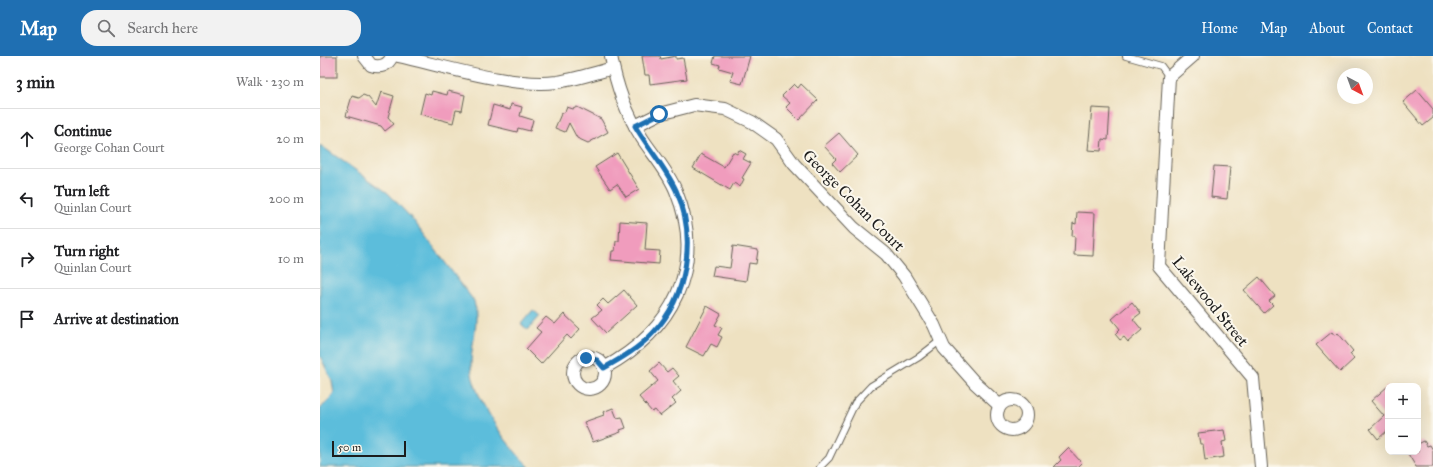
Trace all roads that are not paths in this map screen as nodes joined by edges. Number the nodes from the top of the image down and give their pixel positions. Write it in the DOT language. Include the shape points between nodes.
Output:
graph roads {
  1 [pos="364,56"];
  2 [pos="392,56"];
  3 [pos="398,56"];
  4 [pos="611,56"];
  5 [pos="1126,56"];
  6 [pos="1194,56"];
  7 [pos="613,68"];
  8 [pos="1169,77"];
  9 [pos="635,126"];
  10 [pos="941,340"];
  11 [pos="604,368"];
  12 [pos="1000,406"];
  13 [pos="820,467"];
  14 [pos="1261,467"];
  1 -- 2 [label="street" via="371,65 380,67 388,63"];
  3 -- 7 [label="street" via="502,80 530,83 556,82"];
  4 -- 7 [label="street"];
  5 -- 8 [label="lane" via="1161,66"];
  6 -- 8 [label="street"];
  7 -- 9 [label="street" via="625,107"];
  8 -- 14 [label="street, Lakewood Street" via="1159,266 1253,378"];
  9 -- 10 [label="street, George Cohan Court" via="659,114 694,106 726,109 752,122 776,139 794,164 854,228 886,254 904,276"];
  9 -- 11 [label="street" via="676,191 686,227 688,249 683,280 663,320 638,346"];
  10 -- 12 [label="street, George Cohan Court" via="944,348 974,383"];
  10 -- 13 [label="lane" via="919,358 871,386 855,403 829,458"];
}
